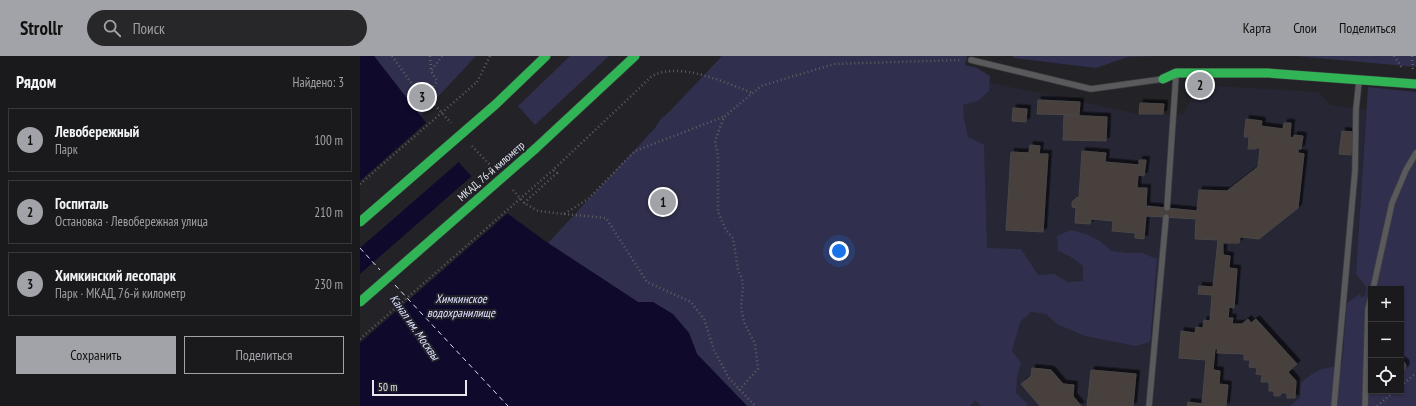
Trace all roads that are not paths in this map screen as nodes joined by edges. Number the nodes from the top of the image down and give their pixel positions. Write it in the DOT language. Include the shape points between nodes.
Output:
graph roads {
  1 [pos="546,56"];
  2 [pos="635,56"];
  3 [pos="971,60"];
  4 [pos="1176,73"];
  5 [pos="1163,79"];
  6 [pos="1359,80"];
  7 [pos="1416,84"];
  8 [pos="1416,153"];
  9 [pos="1167,208"];
  10 [pos="1166,217"];
  11 [pos="360,222"];
  12 [pos="1374,286"];
  13 [pos="360,302"];
  14 [pos="1368,309"];
  15 [pos="1149,406"];
  16 [pos="1334,406"];
  17 [pos="1365,406"];
  1 -- 11 [label="main road, bridge" via="496,104"];
  2 -- 13 [label="main road, МКАД, 76-й километр, bridge" via="535,149"];
  3 -- 5 [label="lane" via="1091,89"];
  4 -- 5 [label="main road"];
  4 -- 6 [label="main road" via="1268,73"];
  4 -- 9 [label="lane"];
  6 -- 7 [label="main road"];
  6 -- 16 [label="lane" via="1355,171"];
  8 -- 12 [label="lane" via="1392,203"];
  10 -- 15 [label="lane"];
  14 -- 17 [label="lane"];
}
